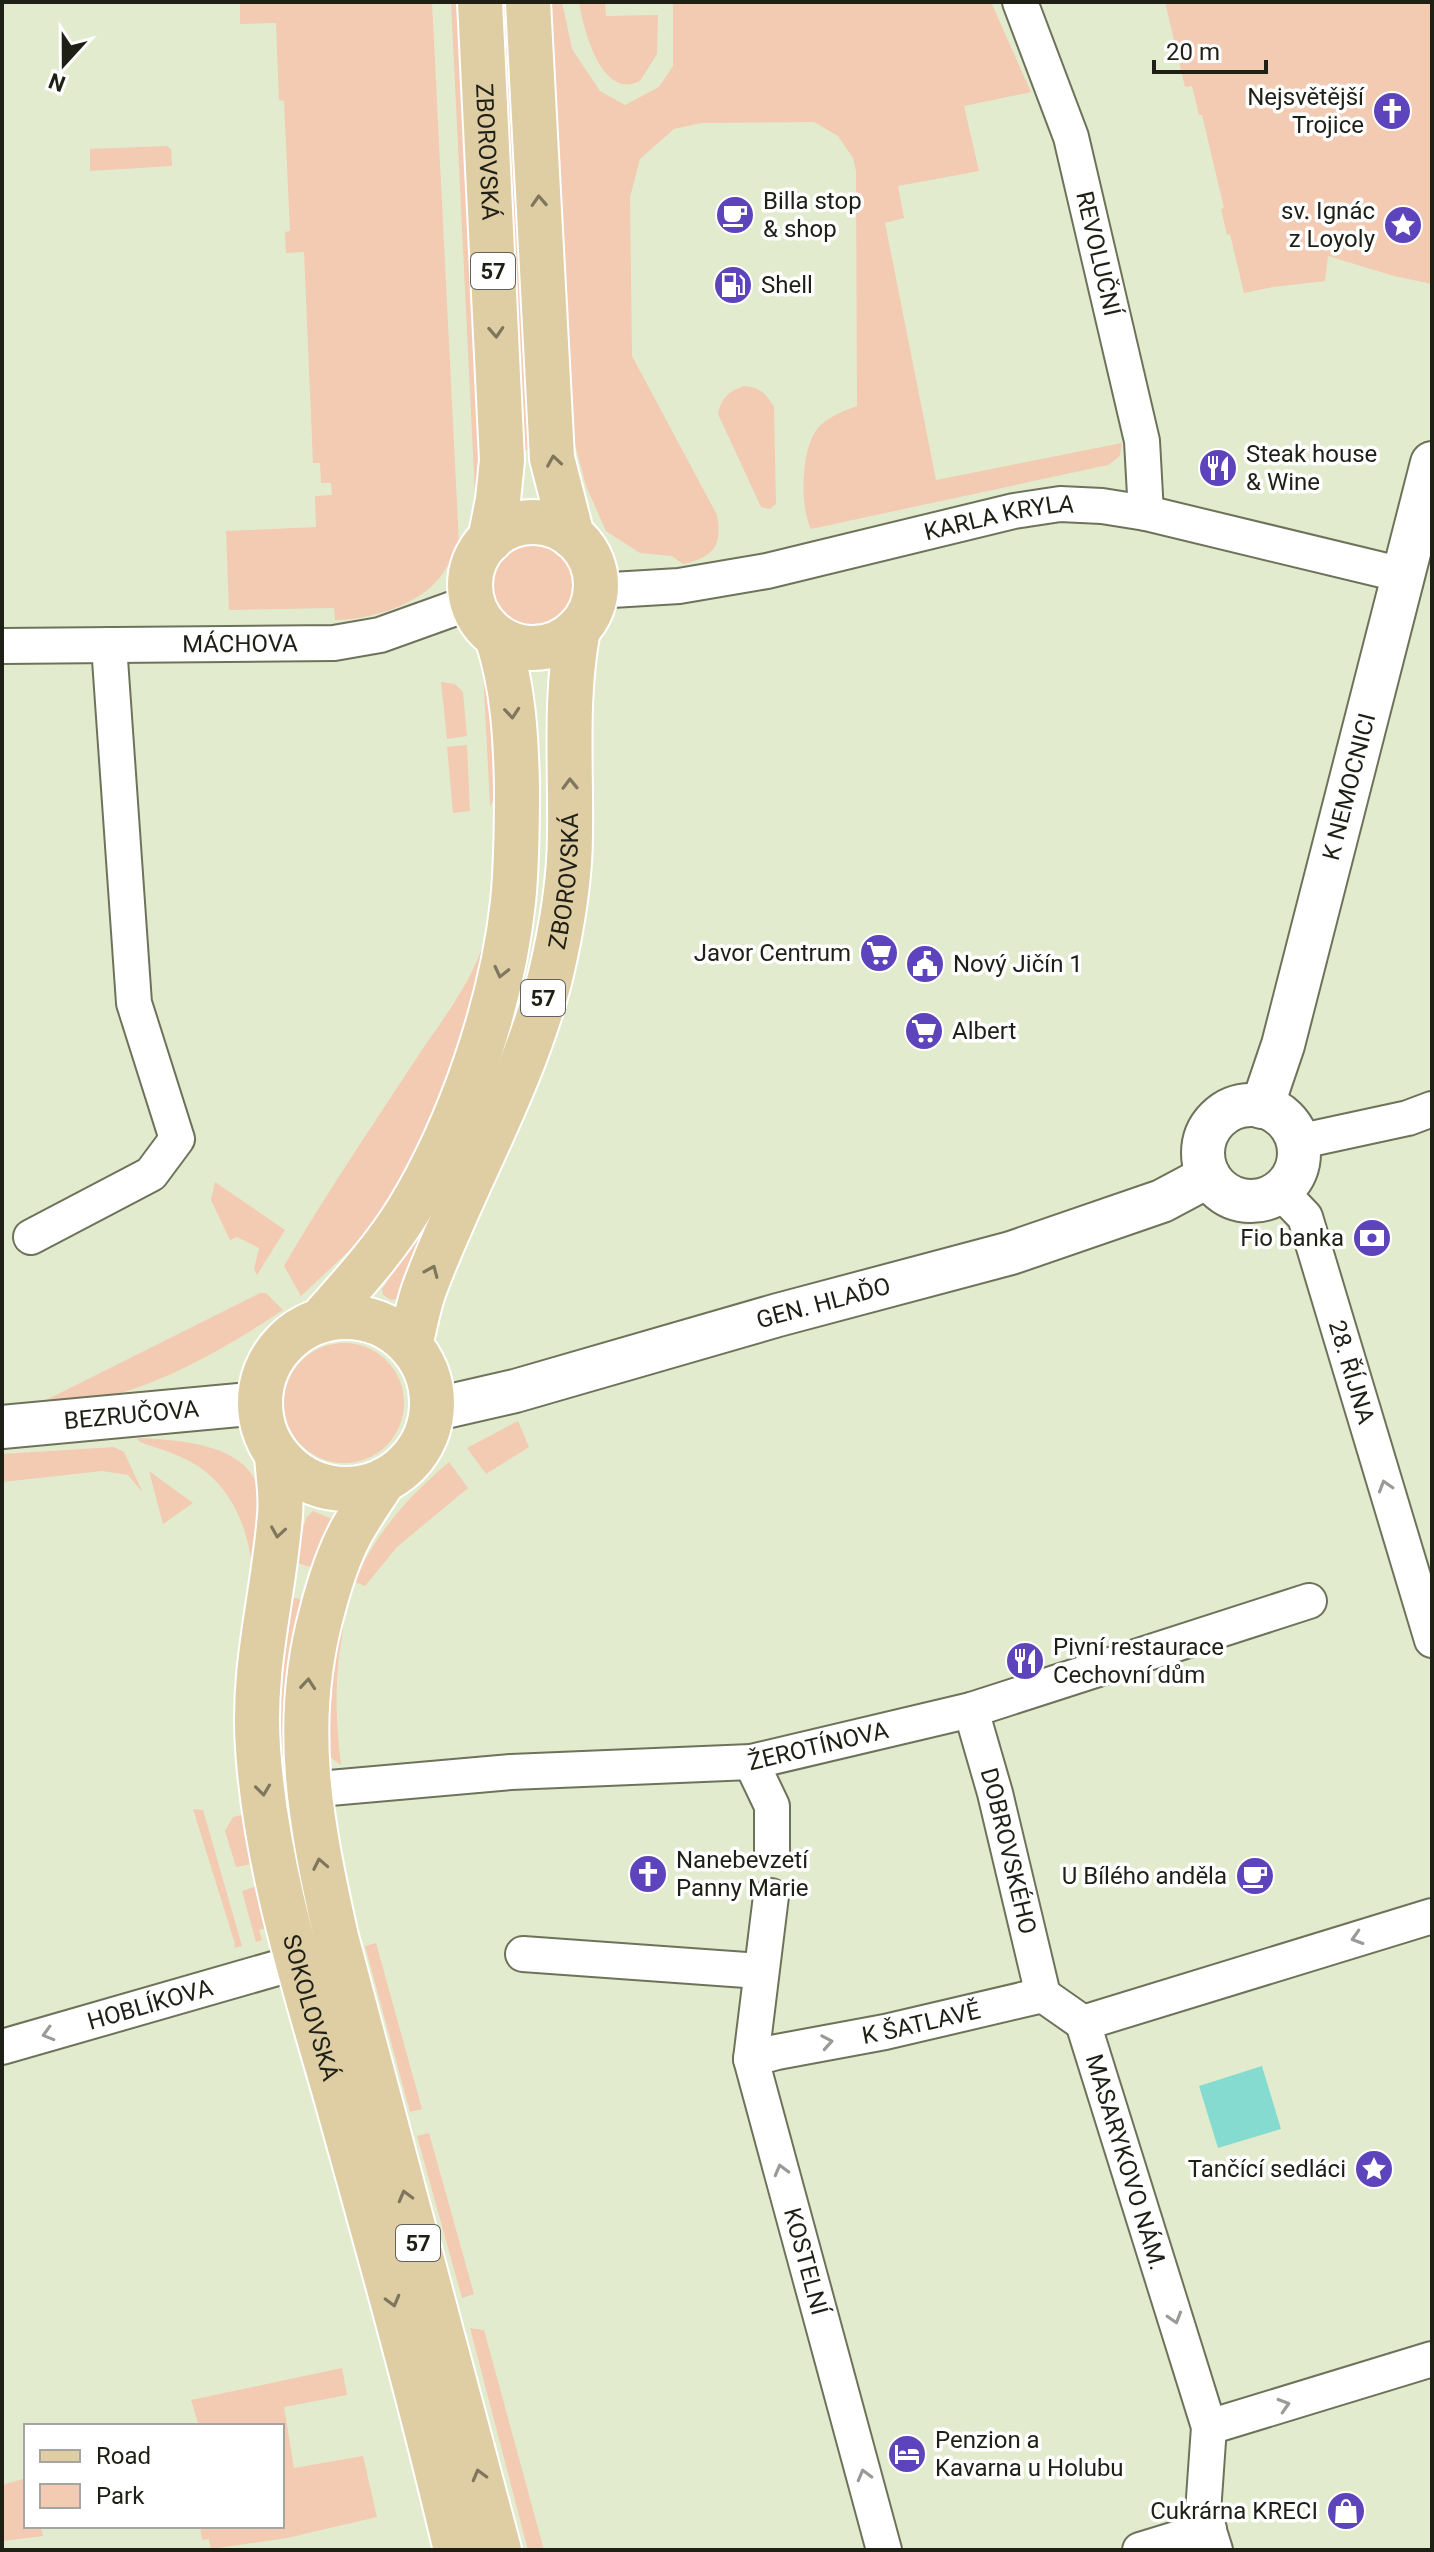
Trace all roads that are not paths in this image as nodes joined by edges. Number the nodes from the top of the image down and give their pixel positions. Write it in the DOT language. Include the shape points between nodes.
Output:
graph roads {
  1 [pos="480,2"];
  2 [pos="528,2"];
  3 [pos="1020,2"];
  4 [pos="1432,463"];
  5 [pos="1146,513"];
  6 [pos="572,536"];
  7 [pos="490,540"];
  8 [pos="1403,575"];
  9 [pos="472,602"];
  10 [pos="587,610"];
  11 [pos="497,637"];
  12 [pos="109,645"];
  13 [pos="2,646"];
  14 [pos="1262,1107"];
  15 [pos="1432,1109"];
  16 [pos="1297,1142"];
  17 [pos="1209,1176"];
  18 [pos="1280,1191"];
  19 [pos="31,1237"];
  20 [pos="321,1320"];
  21 [pos="410,1345"];
  22 [pos="260,1403"];
  23 [pos="432,1410"];
  24 [pos="2,1427"];
  25 [pos="277,1455"];
  26 [pos="384,1480"];
  27 [pos="1420,1557"];
  28 [pos="1309,1601"];
  29 [pos="1432,1640"];
  30 [pos="971,1710"];
  31 [pos="751,1762"];
  32 [pos="307,1790"];
  33 [pos="772,1851"];
  34 [pos="771,1896"];
  35 [pos="1432,1916"];
  36 [pos="523,1954"];
  37 [pos="298,1962"];
  38 [pos="760,1971"];
  39 [pos="1043,1995"];
  40 [pos="1083,2023"];
  41 [pos="2,2047"];
  42 [pos="751,2059"];
  43 [pos="1432,2359"];
  44 [pos="1209,2427"];
  45 [pos="1212,2540"];
  46 [pos="456,2550"];
  47 [pos="499,2550"];
  48 [pos="884,2550"];
  49 [pos="1140,2550"];
  1 -- 7 [label="main road, ZBOROVSKÁ / 57, one-way" via="502,460"];
  6 -- 2 [label="main road, ZBOROVSKÁ / 57, one-way" via="552,458"];
  3 -- 5 [label="street, REVOLUČNÍ" via="1071,137 1142,441"];
  4 -- 8 [label="street, K NEMOCNICI"];
  5 -- 8 [label="street, KARLA KRYLA"];
  5 -- 10 [label="street, KARLA KRYLA" via="1060,504 1014,511"];
  6 -- 7 [label="main road" via="534,522 506,528"];
  6 -- 10 [label="main road, 57" via="590,561"];
  7 -- 9 [label="main road, 57" via="474,563"];
  8 -- 14 [label="street, K NEMOCNICI" via="1283,1045"];
  9 -- 11 [label="main road, 57"];
  9 -- 12 [label="street, MÁCHOVA" via="380,635 334,643"];
  10 -- 11 [label="main road" via="560,641 539,648"];
  21 -- 10 [label="main road, ZBOROVSKÁ / 57, one-way" via="424,1289 504,1112 550,978 569,848 569,691"];
  11 -- 20 [label="main road, ZBOROVSKÁ / 57, one-way" via="511,692 517,763 514,891 502,968 485,1032 438,1154 408,1212"];
  12 -- 13 [label="street, MÁCHOVA"];
  12 -- 19 [label="street" via="134,1003 177,1139 151,1174"];
  14 -- 16 [label="street" via="1290,1126"];
  14 -- 17 [label="street" via="1231,1110 1208,1131 1203,1146"];
  15 -- 16 [label="street"];
  16 -- 18 [label="street" via="1296,1170"];
  17 -- 18 [label="street" via="1241,1200 1268,1198"];
  17 -- 23 [label="street, GEN. HLAĎO" via="1162,1201 1011,1253"];
  27 -- 18 [label="street, 28. ŘÍJNA, one-way" via="1305,1217"];
  20 -- 21 [label="main road, 57" via="349,1316 376,1322"];
  20 -- 22 [label="main road, 57" via="297,1332 277,1351 264,1376"];
  21 -- 23 [label="main road, 57" via="430,1382"];
  22 -- 24 [label="street, BEZRUČOVA"];
  22 -- 25 [label="main road, 57" via="264,1430"];
  23 -- 26 [label="main road, 57" via="414,1457"];
  25 -- 26 [label="main road, 57" via="297,1474 322,1486 347,1489"];
  25 -- 37 [label="main road, SOKOLOVSKÁ / 57, one-way" via="281,1513 260,1652 258,1749 276,1870"];
  32 -- 26 [label="main road, SOKOLOVSKÁ / 57, one-way" via="304,1739 314,1639 351,1533"];
  27 -- 29 [label="street, 28. ŘÍJNA"];
  28 -- 30 [label="street, ŽEROTÍNOVA"];
  30 -- 31 [label="street, ŽEROTÍNOVA"];
  30 -- 39 [label="street, DOBROVSKÉHO"];
  31 -- 32 [label="street, ŽEROTÍNOVA" via="511,1772"];
  31 -- 33 [label="street" via="772,1806"];
  47 -- 32 [label="main road, SOKOLOVSKÁ / 57, one-way" via="336,1937"];
  34 -- 38 [label="street, KOSTELNÍ"];
  35 -- 40 [label="street, MASARYKOVO NÁM., one-way"];
  36 -- 38 [label="street"];
  37 -- 41 [label="street, HOBLÍKOVA, one-way"];
  37 -- 46 [label="main road, SOKOLOVSKÁ / 57, one-way" via="422,2406"];
  38 -- 42 [label="street, KOSTELNÍ"];
  39 -- 40 [label="street"];
  42 -- 39 [label="street, K ŠATLAVĚ, one-way"];
  40 -- 44 [label="street, MASARYKOVO NÁM., one-way"];
  48 -- 42 [label="street, KOSTELNÍ, one-way"];
  44 -- 43 [label="street, one-way"];
  44 -- 45 [label="street" via="1203,2512"];
  45 -- 49 [label="street"];
}
